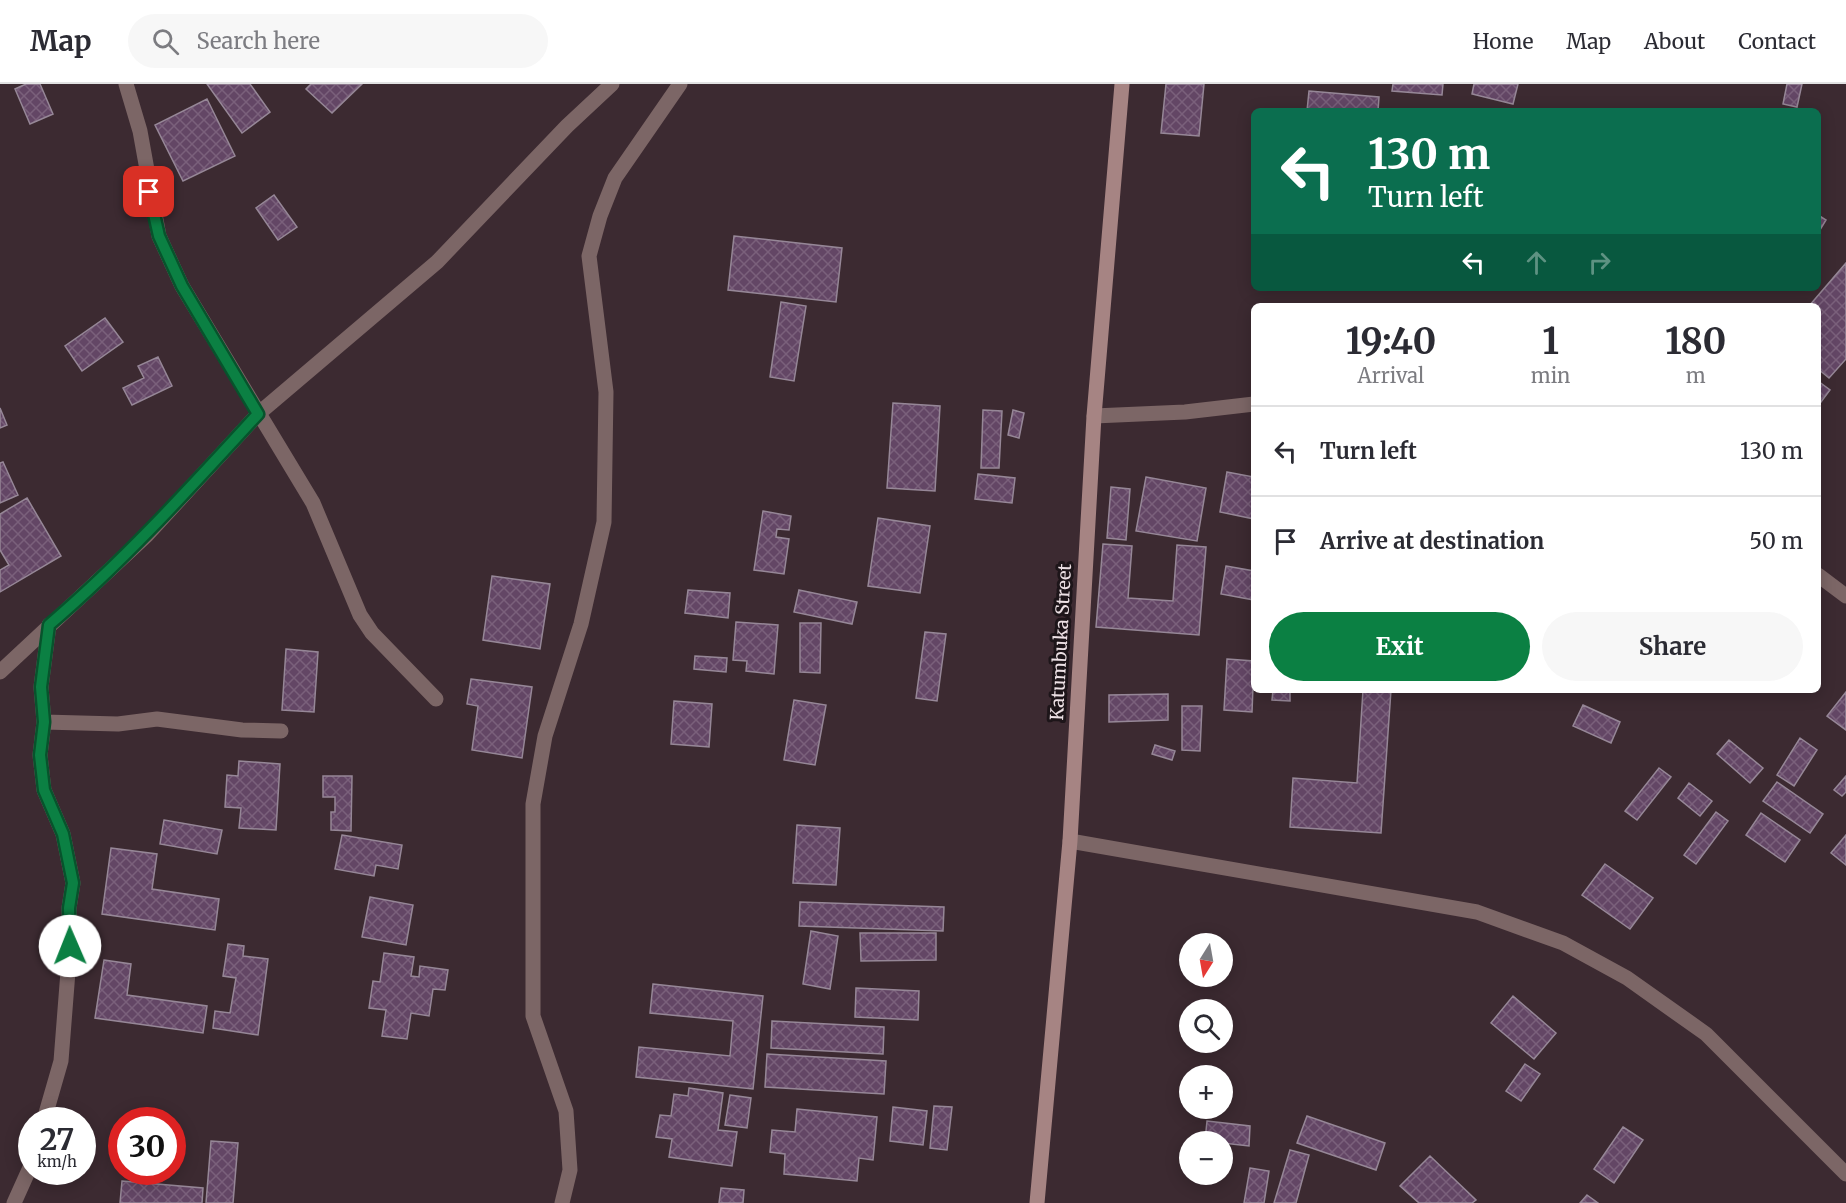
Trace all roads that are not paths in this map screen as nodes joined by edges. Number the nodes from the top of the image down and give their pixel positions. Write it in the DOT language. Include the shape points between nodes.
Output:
graph roads {
  1 [pos="126,84"];
  2 [pos="612,84"];
  3 [pos="680,84"];
  4 [pos="1122,84"];
  5 [pos="1251,404"];
  6 [pos="258,414"];
  7 [pos="1094,416"];
  8 [pos="1821,577"];
  9 [pos="1846,596"];
  10 [pos="49,625"];
  11 [pos="0,672"];
  12 [pos="436,699"];
  13 [pos="44,722"];
  14 [pos="281,731"];
  15 [pos="1070,841"];
  16 [pos="48,1107"];
  17 [pos="1846,1174"];
  18 [pos="22,1185"];
  19 [pos="14,1203"];
  20 [pos="562,1203"];
  21 [pos="1037,1203"];
  1 -- 6 [label="street" via="140,131 159,236 182,286"];
  2 -- 6 [label="street" via="437,262"];
  3 -- 20 [label="street" via="615,178 590,256 606,392 604,522 580,624 545,736 533,804 533,1016 566,1111 570,1170"];
  4 -- 7 [label="main road, Katumbuka Street"];
  5 -- 7 [label="street"];
  6 -- 10 [label="street" via="147,535"];
  6 -- 12 [label="street" via="313,503 360,615 372,633"];
  7 -- 15 [label="main road, Katumbuka Street"];
  8 -- 9 [label="street"];
  10 -- 11 [label="street"];
  10 -- 13 [label="street" via="41,687"];
  13 -- 14 [label="street" via="118,724 157,719"];
  13 -- 16 [label="street" via="40,755 44,790 63,834 73,883 61,1061"];
  15 -- 17 [label="street" via="1477,912 1563,943 1627,978 1706,1034"];
  15 -- 21 [label="main road, Katumbuka Street"];
  18 -- 19 [label="street"];
}
